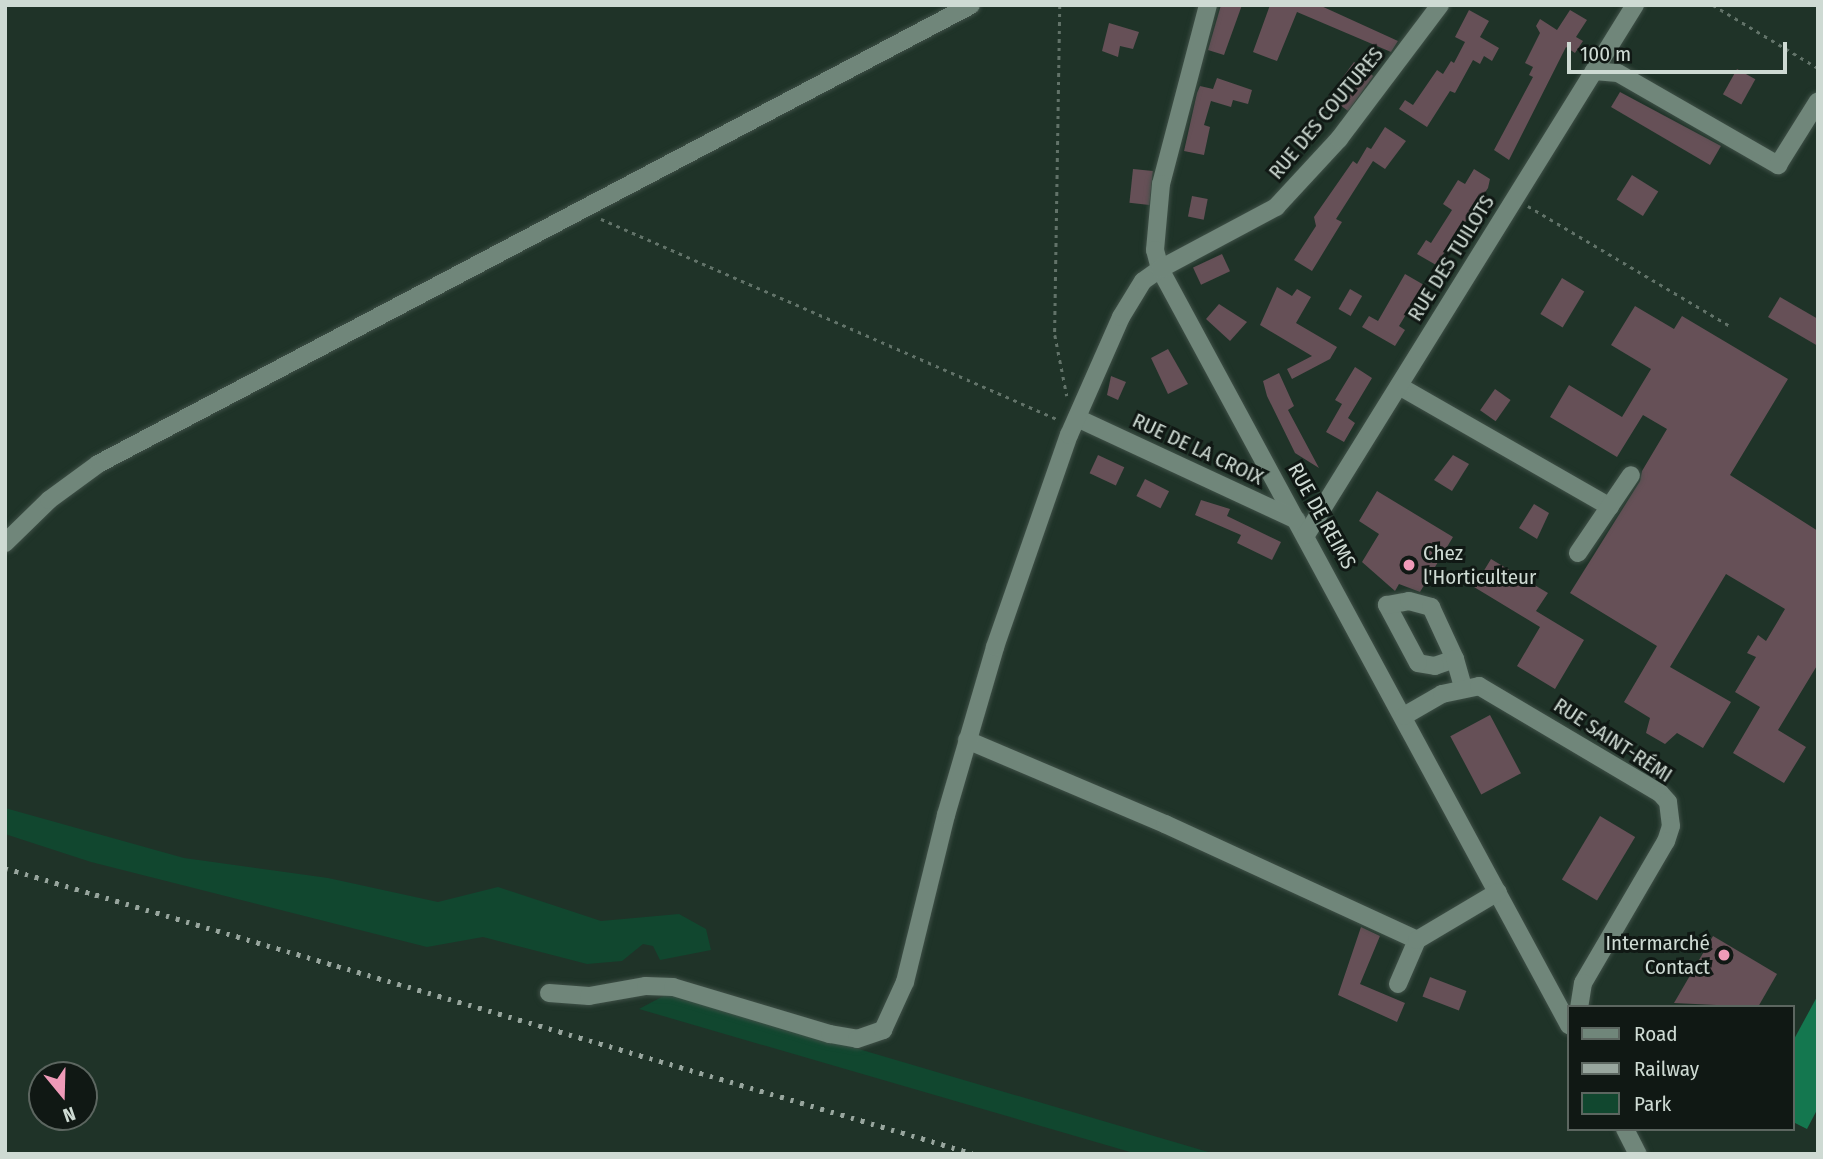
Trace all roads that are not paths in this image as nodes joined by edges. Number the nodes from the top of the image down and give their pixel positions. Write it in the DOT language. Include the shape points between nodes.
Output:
graph roads {
  1 [pos="971,5"];
  2 [pos="1208,5"];
  3 [pos="1440,5"];
  4 [pos="1635,5"];
  5 [pos="1594,71"];
  6 [pos="1818,101"];
  7 [pos="1160,269"];
  8 [pos="1399,386"];
  9 [pos="1079,419"];
  10 [pos="1631,475"];
  11 [pos="1610,507"];
  12 [pos="28,520"];
  13 [pos="5,524"];
  14 [pos="1302,527"];
  15 [pos="5,543"];
  16 [pos="1578,553"];
  17 [pos="1455,659"];
  18 [pos="1462,687"];
  19 [pos="1404,716"];
  20 [pos="967,740"];
  21 [pos="1498,892"];
  22 [pos="1417,940"];
  23 [pos="1398,984"];
  24 [pos="549,993"];
  25 [pos="1579,1005"];
  26 [pos="1568,1023"];
  27 [pos="1626,1131"];
  28 [pos="1638,1154"];
  1 -- 12 [label="street" via="98,464"];
  2 -- 7 [label="street, RUE DE REIMS" via="1161,184 1154,250"];
  3 -- 7 [label="street, RUE DES COUTURES" via="1339,139 1276,207"];
  4 -- 5 [label="street, RUE DES TUILOTS"];
  5 -- 6 [label="street" via="1618,73 1778,164"];
  5 -- 8 [label="street, RUE DES TUILOTS"];
  7 -- 9 [label="street, RUE DES COUTURES" via="1143,281 1121,317"];
  7 -- 14 [label="street, RUE DE REIMS"];
  8 -- 11 [label="street"];
  8 -- 14 [label="street, RUE DES TUILOTS"];
  9 -- 14 [label="street, RUE DE LA CROIX"];
  9 -- 20 [label="street, RUE DES COUTURES" via="1039,519"];
  10 -- 11 [label="street"];
  11 -- 16 [label="street"];
  12 -- 13 [label="street"];
  12 -- 15 [label="street"];
  14 -- 19 [label="street, RUE DE REIMS"];
  17 -- 18 [label="street"];
  18 -- 19 [label="street"];
  18 -- 25 [label="street, RUE SAINT-RÉMI" via="1479,686 1506,699 1660,793 1671,813 1671,826 1657,859 1583,983"];
  19 -- 21 [label="street, RUE DE REIMS"];
  20 -- 22 [label="street" via="1165,824"];
  20 -- 24 [label="street, RUE DES COUTURES" via="905,982 883,1030 871,1037 844,1037 659,985 589,996"];
  21 -- 22 [label="street"];
  21 -- 26 [label="street, RUE DE REIMS"];
  22 -- 23 [label="street"];
  27 -- 28 [label="street"];
}
